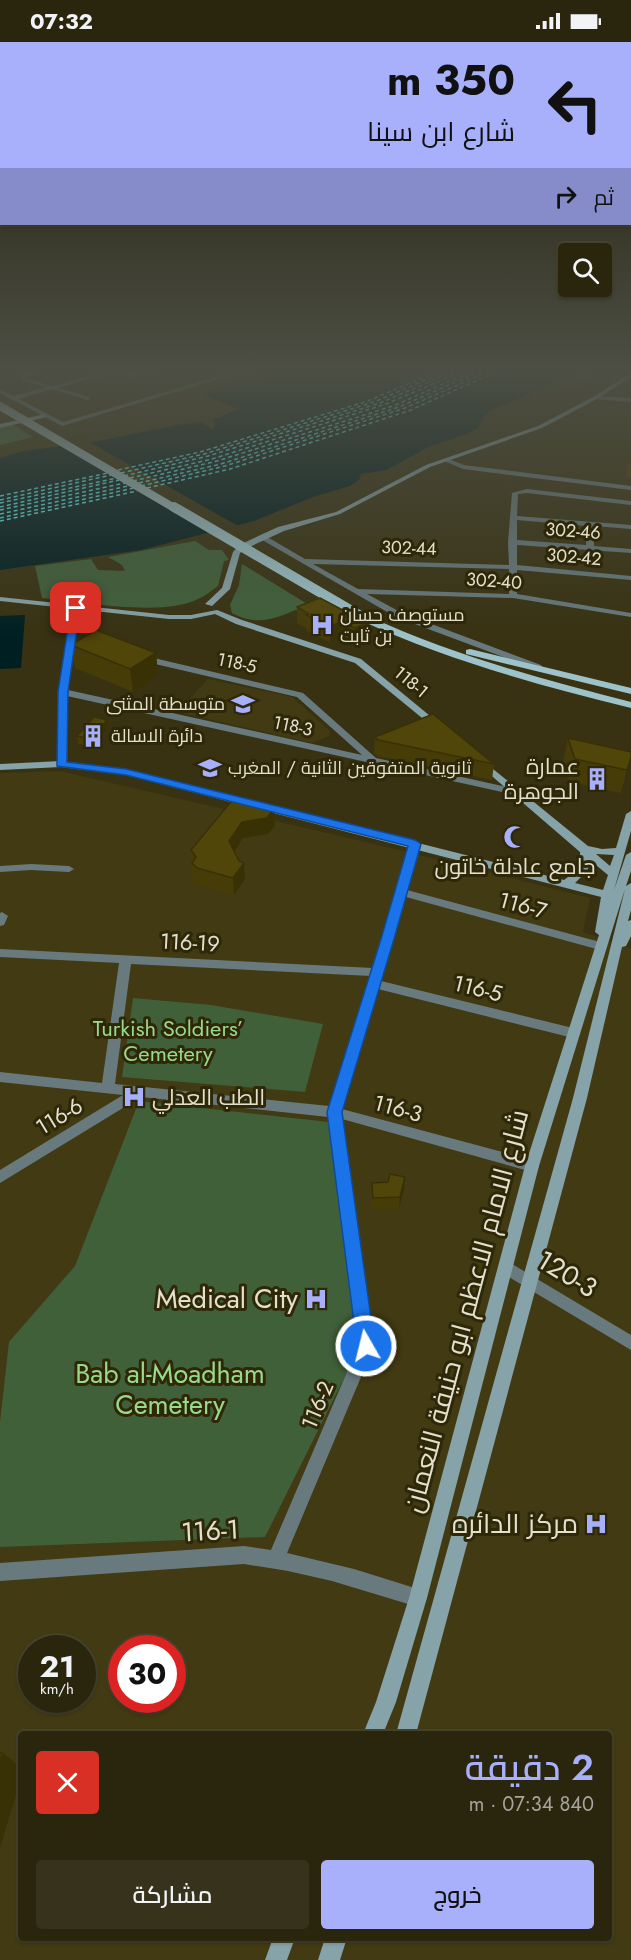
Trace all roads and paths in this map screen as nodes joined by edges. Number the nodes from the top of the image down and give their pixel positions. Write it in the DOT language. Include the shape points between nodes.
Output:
graph roads {
  1 [pos="92,460"];
  2 [pos="446,460"];
  3 [pos="631,488"];
  4 [pos="631,503"];
  5 [pos="513,518"];
  6 [pos="591,523"];
  7 [pos="631,527"];
  8 [pos="261,537"];
  9 [pos="512,542"];
  10 [pos="590,547"];
  11 [pos="631,550"];
  12 [pos="302,561"];
  13 [pos="514,567"];
  14 [pos="631,578"];
  15 [pos="226,589"];
  16 [pos="354,591"];
  17 [pos="513,596"];
  18 [pos="0,598"];
  19 [pos="207,605"];
  20 [pos="76,608"];
  21 [pos="218,610"];
  22 [pos="155,615"];
  23 [pos="631,615"];
  24 [pos="191,617"];
  25 [pos="364,618"];
  26 [pos="239,622"];
  27 [pos="82,647"];
  28 [pos="70,648"];
  29 [pos="126,653"];
  30 [pos="553,673"];
  31 [pos="629,690"];
  32 [pos="63,692"];
  33 [pos="631,705"];
  34 [pos="447,734"];
  35 [pos="472,755"];
  36 [pos="374,760"];
  37 [pos="61,764"];
  38 [pos="0,767"];
  39 [pos="516,792"];
  40 [pos="631,814"];
  41 [pos="415,844"];
  42 [pos="584,848"];
  43 [pos="626,853"];
  44 [pos="0,869"];
  45 [pos="69,869"];
  46 [pos="613,874"];
  47 [pos="566,884"];
  48 [pos="631,887"];
  49 [pos="402,892"];
  50 [pos="608,894"];
  51 [pos="621,904"];
  52 [pos="631,924"];
  53 [pos="604,951"];
  54 [pos="0,953"];
  55 [pos="126,958"];
  56 [pos="375,978"];
  57 [pos="573,1033"];
  58 [pos="0,1077"];
  59 [pos="108,1088"];
  60 [pos="139,1092"];
  61 [pos="334,1112"];
  62 [pos="532,1166"];
  63 [pos="0,1177"];
  64 [pos="507,1268"];
  65 [pos="529,1282"];
  66 [pos="631,1343"];
  67 [pos="276,1559"];
  68 [pos="0,1572"];
  69 [pos="418,1598"];
  70 [pos="374,1731"];
  71 [pos="407,1731"];
  72 [pos="283,1941"];
  73 [pos="335,1941"];
  74 [pos="276,1960"];
  75 [pos="329,1960"];
  1 -- 25 [label="main road, bridge"];
  2 -- 3 [label="street" via="467,467"];
  2 -- 8 [label="street" via="408,475 338,513"];
  4 -- 5 [label="street" via="519,491 515,494"];
  5 -- 6 [label="street"];
  5 -- 9 [label="street"];
  6 -- 7 [label="street"];
  6 -- 10 [label="street"];
  8 -- 12 [label="street"];
  8 -- 15 [label="street" via="237,551"];
  9 -- 10 [label="street, 302-46"];
  9 -- 13 [label="street"];
  10 -- 11 [label="street, 302-46"];
  12 -- 13 [label="street, 302-44"];
  12 -- 16 [label="street"];
  13 -- 14 [label="street, 302-42"];
  13 -- 17 [label="street"];
  15 -- 19 [label="street"];
  15 -- 21 [label="street" via="228,595"];
  16 -- 17 [label="street, 302-40"];
  16 -- 30 [label="street" via="399,615"];
  17 -- 23 [label="street, 302-40"];
  18 -- 20 [label="street"];
  19 -- 21 [label="street, 118-1"];
  19 -- 22 [label="street"];
  20 -- 22 [label="street"];
  20 -- 28 [label="street"];
  21 -- 24 [label="street"];
  21 -- 26 [label="street, 118-1"];
  22 -- 24 [label="street"];
  24 -- 26 [label="street"];
  25 -- 30 [label="main road" via="417,637"];
  25 -- 33 [label="main road" via="443,653 500,672"];
  26 -- 34 [label="street, 118-1" via="358,662"];
  27 -- 28 [label="street"];
  28 -- 32 [label="street"];
  29 -- 36 [label="street, 118-5" via="300,695"];
  30 -- 31 [label="main road"];
  32 -- 36 [label="street, 118-3"];
  32 -- 37 [label="street"];
  35 -- 39 [label="street"];
  36 -- 39 [label="street, 118-3"];
  37 -- 38 [label="street"];
  37 -- 41 [label="street" via="126,772"];
  39 -- 42 [label="street"];
  40 -- 43 [label="street"];
  41 -- 47 [label="street"];
  41 -- 49 [label="street, 116-2"];
  42 -- 43 [label="street"];
  42 -- 46 [label="street"];
  42 -- 47 [label="street" via="584,867"];
  43 -- 46 [label="street"];
  43 -- 51 [label="street"];
  44 -- 45 [label="street"];
  46 -- 50 [label="street"];
  47 -- 50 [label="street"];
  48 -- 51 [label="street"];
  49 -- 53 [label="street, 116-7"];
  49 -- 56 [label="street, 116-2"];
  50 -- 53 [label="street"];
  51 -- 53 [label="street, شارع الامام الاعظم ابو حنيفة النعمان"];
  52 -- 53 [label="street"];
  53 -- 57 [label="street, شارع الامام الاعظم ابو حنيفة النعمان"];
  53 -- 65 [label="street, شارع الامام الاعظم ابو حنيفة النعمان" via="580,1098"];
  54 -- 55 [label="street, 116-19"];
  55 -- 56 [label="street, 116-19"];
  55 -- 59 [label="street"];
  56 -- 57 [label="street, 116-5"];
  56 -- 61 [label="street, 116-2"];
  57 -- 62 [label="street, شارع الامام الاعظم ابو حنيفة النعمان"];
  58 -- 59 [label="street, 116-3"];
  59 -- 60 [label="street, 116-3"];
  60 -- 61 [label="street, 116-3"];
  60 -- 63 [label="street, 116-6"];
  61 -- 62 [label="street, 116-3"];
  61 -- 67 [label="street, 116-2" via="366,1346"];
  62 -- 64 [label="street, شارع الامام الاعظم ابو حنيفة النعمان"];
  64 -- 65 [label="street, 120-3"];
  64 -- 69 [label="street, شارع الامام الاعظم ابو حنيفة النعمان"];
  65 -- 66 [label="street, 120-3"];
  65 -- 71 [label="street, شارع الامام الاعظم ابو حنيفة النعمان"];
  67 -- 68 [label="street, 116-1" via="244,1555"];
  67 -- 69 [label="street, 116-1"];
  69 -- 70 [label="street, شارع الامام الاعظم ابو حنيفة النعمان"];
  72 -- 74 [label="street"];
  73 -- 75 [label="street"];
}
